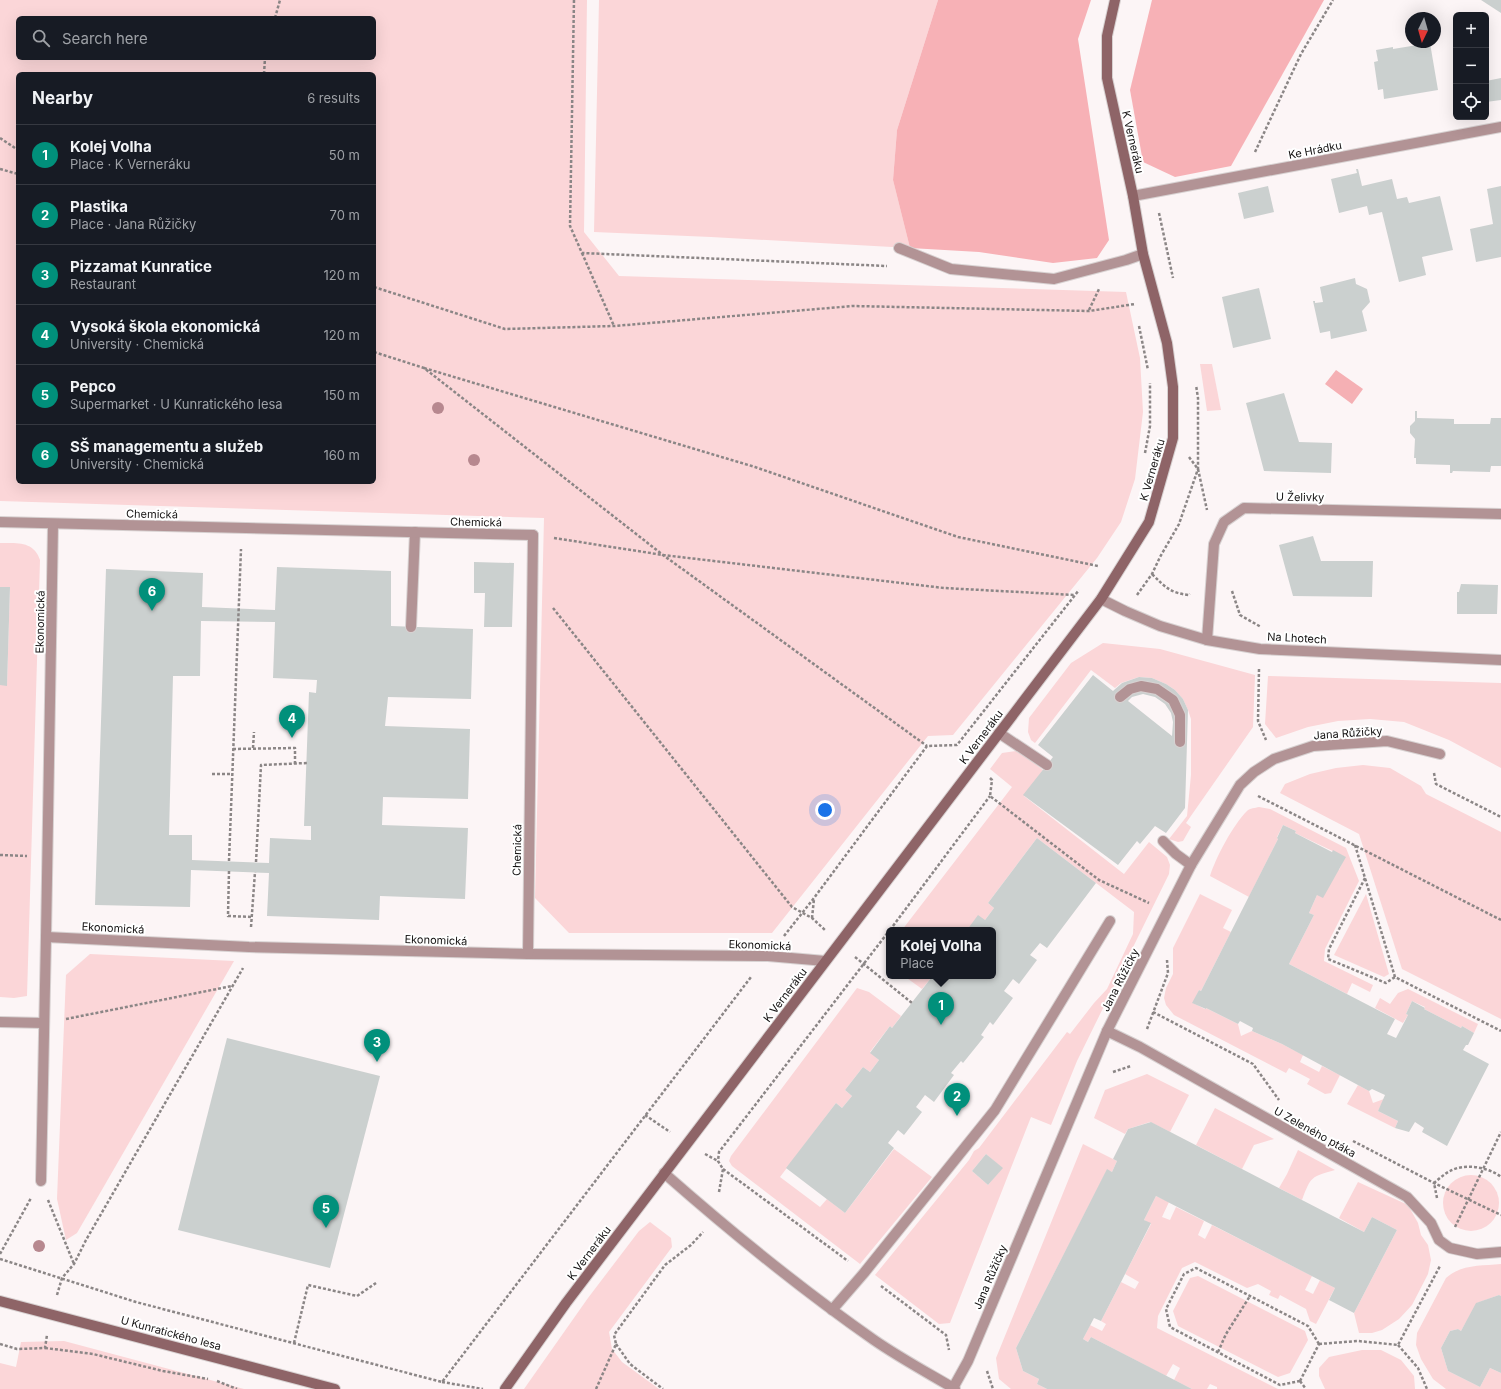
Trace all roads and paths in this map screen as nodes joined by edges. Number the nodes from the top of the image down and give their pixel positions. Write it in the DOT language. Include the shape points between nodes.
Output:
graph roads {
  1 [pos="280,0"];
  2 [pos="574,0"];
  3 [pos="1115,0"];
  4 [pos="1333,0"];
  5 [pos="276,16"];
  6 [pos="265,60"];
  7 [pos="264,72"];
  8 [pos="1501,127"];
  9 [pos="0,138"];
  10 [pos="16,149"];
  11 [pos="0,169"];
  12 [pos="16,173"];
  13 [pos="1244,176"];
  14 [pos="1152,193"];
  15 [pos="1133,196"];
  16 [pos="899,248"];
  17 [pos="582,253"];
  18 [pos="1143,254"];
  19 [pos="888,266"];
  20 [pos="1173,278"];
  21 [pos="376,288"];
  22 [pos="1136,311"];
  23 [pos="614,326"];
  24 [pos="1139,326"];
  25 [pos="376,353"];
  26 [pos="424,368"];
  27 [pos="1148,371"];
  28 [pos="1150,379"];
  29 [pos="1173,438"];
  30 [pos="1144,457"];
  31 [pos="1198,469"];
  32 [pos="1501,514"];
  33 [pos="0,522"];
  34 [pos="53,524"];
  35 [pos="241,528"];
  36 [pos="415,532"];
  37 [pos="533,535"];
  38 [pos="1214,544"];
  39 [pos="663,555"];
  40 [pos="1094,572"];
  41 [pos="1152,574"];
  42 [pos="532,581"];
  43 [pos="1080,589"];
  44 [pos="1232,589"];
  45 [pos="1076,595"];
  46 [pos="1102,599"];
  47 [pos="411,627"];
  48 [pos="1262,628"];
  49 [pos="1207,640"];
  50 [pos="1501,660"];
  51 [pos="1259,668"];
  52 [pos="1120,697"];
  53 [pos="1259,724"];
  54 [pos="254,732"];
  55 [pos="999,733"];
  56 [pos="1180,742"];
  57 [pos="927,746"];
  58 [pos="254,748"];
  59 [pos="233,749"];
  60 [pos="1440,754"];
  61 [pos="306,763"];
  62 [pos="295,764"];
  63 [pos="975,764"];
  64 [pos="1047,765"];
  65 [pos="1433,770"];
  66 [pos="212,774"];
  67 [pos="232,774"];
  68 [pos="1256,795"];
  69 [pos="990,796"];
  70 [pos="1501,817"];
  71 [pos="1163,841"];
  72 [pos="1355,845"];
  73 [pos="0,855"];
  74 [pos="48,857"];
  75 [pos="229,861"];
  76 [pos="256,862"];
  77 [pos="1191,865"];
  78 [pos="229,872"];
  79 [pos="255,872"];
  80 [pos="1365,878"];
  81 [pos="814,898"];
  82 [pos="1167,912"];
  83 [pos="802,914"];
  84 [pos="253,917"];
  85 [pos="1501,920"];
  86 [pos="1110,921"];
  87 [pos="891,927"];
  88 [pos="886,934"];
  89 [pos="46,937"];
  90 [pos="249,946"];
  91 [pos="1166,953"];
  92 [pos="528,954"];
  93 [pos="768,956"];
  94 [pos="825,961"];
  95 [pos="864,964"];
  96 [pos="1395,978"];
  97 [pos="232,986"];
  98 [pos="912,1003"];
  99 [pos="1153,1012"];
  100 [pos="0,1022"];
  101 [pos="43,1023"];
  102 [pos="1107,1031"];
  103 [pos="1501,1031"];
  104 [pos="1140,1047"];
  105 [pos="1112,1072"];
  106 [pos="1281,1103"];
  107 [pos="645,1115"];
  108 [pos="1501,1132"];
  109 [pos="673,1134"];
  110 [pos="1351,1139"];
  111 [pos="703,1153"];
  112 [pos="718,1161"];
  113 [pos="723,1168"];
  114 [pos="1484,1168"];
  115 [pos="664,1173"];
  116 [pos="1501,1177"];
  117 [pos="41,1181"];
  118 [pos="1434,1183"];
  119 [pos="1470,1199"];
  120 [pos="1438,1206"];
  121 [pos="1501,1215"];
  122 [pos="716,1218"];
  123 [pos="1450,1248"];
  124 [pos="1501,1252"];
  125 [pos="0,1254"];
  126 [pos="0,1259"];
  127 [pos="74,1264"];
  128 [pos="864,1273"];
  129 [pos="62,1278"];
  130 [pos="376,1283"];
  131 [pos="1250,1296"];
  132 [pos="0,1301"];
  133 [pos="832,1310"];
  134 [pos="51,1314"];
  135 [pos="294,1343"];
  136 [pos="0,1344"];
  137 [pos="616,1344"];
  138 [pos="1319,1344"];
  139 [pos="1398,1345"];
  140 [pos="45,1348"];
  141 [pos="1218,1352"];
  142 [pos="968,1362"];
  143 [pos="1300,1381"];
  144 [pos="442,1382"];
  145 [pos="237,1389"];
  146 [pos="335,1389"];
  147 [pos="483,1389"];
  148 [pos="506,1389"];
  149 [pos="596,1389"];
  150 [pos="664,1389"];
  151 [pos="954,1389"];
  152 [pos="993,1389"];
  153 [pos="1306,1389"];
  154 [pos="1427,1389"];
  1 -- 5 [label="path"];
  2 -- 17 [label="path" via="570,226"];
  3 -- 15 [label="street, K Verneráku" via="1107,36 1107,78"];
  4 -- 13 [label="path" via="1301,54"];
  6 -- 7 [label="path"];
  8 -- 13 [label="street, Ke Hrádku"];
  9 -- 10 [label="path"];
  11 -- 12 [label="path"];
  13 -- 14 [label="street, Ke Hrádku"];
  14 -- 15 [label="street, Ke Hrádku"];
  14 -- 20 [label="path" via="1160,216"];
  15 -- 18 [label="street, K Verneráku"];
  16 -- 18 [label="street" via="951,269 1054,279"];
  17 -- 19 [label="path"];
  17 -- 23 [label="path"];
  18 -- 29 [label="street, K Verneráku" via="1167,343 1173,387"];
  21 -- 23 [label="path" via="505,329"];
  22 -- 23 [label="path" via="1135,304 1089,310 853,306"];
  24 -- 27 [label="path"];
  25 -- 26 [label="path"];
  26 -- 39 [label="path"];
  26 -- 40 [label="path" via="755,467 958,537 1099,566"];
  28 -- 30 [label="path" via="1150,426"];
  29 -- 31 [label="path"];
  29 -- 46 [label="street, K Verneráku" via="1149,522"];
  31 -- 38 [label="path"];
  31 -- 41 [label="path" via="1179,524"];
  32 -- 38 [label="street, U Želivky" via="1244,508 1224,522"];
  33 -- 34 [label="street, Chemická"];
  34 -- 35 [label="street, Chemická"];
  34 -- 74 [label="street, Ekonomická"];
  35 -- 36 [label="street, Chemická"];
  35 -- 59 [label="path"];
  36 -- 37 [label="street, Chemická"];
  36 -- 47 [label="street"];
  37 -- 39 [label="path"];
  37 -- 42 [label="street, Chemická"];
  38 -- 49 [label="street, U Želivky"];
  39 -- 45 [label="path" via="944,588"];
  39 -- 57 [label="path"];
  42 -- 83 [label="path" via="792,907"];
  42 -- 92 [label="street, Chemická"];
  43 -- 45 [label="path"];
  44 -- 48 [label="path" via="1240,616"];
  45 -- 46 [label="path"];
  45 -- 57 [label="path" via="957,745"];
  46 -- 49 [label="street, Na Lhotech" via="1160,626"];
  46 -- 55 [label="street, K Verneráku"];
  49 -- 50 [label="street, Na Lhotech" via="1260,649"];
  51 -- 53 [label="path"];
  52 -- 56 [label="street" via="1130,689 1142,686 1157,689 1173,700 1180,715"];
  54 -- 58 [label="path"];
  55 -- 63 [label="street, K Verneráku"];
  55 -- 64 [label="street"];
  57 -- 81 [label="path"];
  58 -- 59 [label="path"];
  58 -- 62 [label="path" via="295,748"];
  59 -- 67 [label="path"];
  60 -- 77 [label="street, Jana Růžičky" via="1387,742 1313,746 1274,760 1254,772 1240,785"];
  61 -- 62 [label="path"];
  62 -- 76 [label="path" via="261,765"];
  63 -- 69 [label="path" via="992,780"];
  63 -- 94 [label="street, K Verneráku"];
  65 -- 70 [label="path" via="1436,784"];
  66 -- 67 [label="path"];
  67 -- 75 [label="path"];
  68 -- 72 [label="path"];
  69 -- 82 [label="path" via="1099,880"];
  69 -- 87 [label="path"];
  71 -- 77 [label="street"];
  72 -- 80 [label="path"];
  72 -- 85 [label="path"];
  73 -- 74 [label="path"];
  74 -- 89 [label="street, Ekonomická"];
  77 -- 82 [label="street, Jana Růžičky"];
  78 -- 84 [label="path" via="228,916"];
  79 -- 84 [label="path"];
  80 -- 96 [label="path"];
  80 -- 96 [label="path" via="1329,949 1328,959 1386,983"];
  81 -- 83 [label="path"];
  81 -- 83 [label="path" via="812,918"];
  82 -- 102 [label="street, Jana Růžičky"];
  83 -- 93 [label="path"];
  84 -- 90 [label="path"];
  86 -- 128 [label="street" via="995,1110"];
  88 -- 95 [label="path"];
  89 -- 90 [label="street, Ekonomická"];
  89 -- 101 [label="street, Ekonomická"];
  90 -- 92 [label="street, Ekonomická"];
  90 -- 97 [label="path" via="248,958"];
  91 -- 99 [label="path" via="1168,973"];
  92 -- 93 [label="street, Ekonomická"];
  93 -- 94 [label="street, Ekonomická"];
  93 -- 107 [label="path"];
  94 -- 115 [label="street, K Verneráku"];
  95 -- 98 [label="path"];
  95 -- 112 [label="path" via="719,1152"];
  96 -- 103 [label="path"];
  97 -- 101 [label="path"];
  97 -- 127 [label="path"];
  99 -- 104 [label="path"];
  99 -- 106 [label="path" via="1253,1064"];
  100 -- 101 [label="street"];
  101 -- 117 [label="street, Ekonomická"];
  102 -- 104 [label="street, U Zeleného ptáka"];
  102 -- 142 [label="street, Jana Růžičky"];
  104 -- 105 [label="path" via="1133,1065"];
  104 -- 123 [label="street, U Zeleného ptáka" via="1407,1197 1431,1223 1439,1240"];
  107 -- 109 [label="path"];
  107 -- 144 [label="path"];
  108 -- 114 [label="path"];
  110 -- 118 [label="path"];
  111 -- 112 [label="path"];
  112 -- 113 [label="path"];
  113 -- 122 [label="path"];
  113 -- 128 [label="path"];
  114 -- 116 [label="path"];
  114 -- 118 [label="path" via="1450,1170"];
  114 -- 119 [label="path"];
  115 -- 122 [label="street, Jana Růžičky"];
  115 -- 148 [label="street, K Verneráku" via="566,1303"];
  117 -- 125 [label="path"];
  117 -- 127 [label="path"];
  118 -- 119 [label="path"];
  118 -- 120 [label="path"];
  119 -- 121 [label="path"];
  119 -- 123 [label="path" via="1452,1232"];
  122 -- 133 [label="street, Jana Růžičky"];
  122 -- 137 [label="path" via="691,1244 665,1265 614,1336"];
  123 -- 124 [label="street" via="1477,1254"];
  123 -- 139 [label="path"];
  126 -- 129 [label="path"];
  127 -- 129 [label="path"];
  128 -- 133 [label="street"];
  128 -- 142 [label="path" via="946,1335 950,1353"];
  129 -- 134 [label="path"];
  129 -- 135 [label="path" via="136,1302"];
  130 -- 135 [label="path" via="357,1296 308,1285"];
  131 -- 138 [label="path" via="1308,1326"];
  131 -- 141 [label="path"];
  131 -- 141 [label="path" via="1196,1268 1184,1274 1166,1310 1170,1327"];
  132 -- 134 [label="street, U Kunratického lesa"];
  133 -- 151 [label="street, Jana Růžičky" via="875,1341"];
  134 -- 140 [label="path"];
  134 -- 146 [label="street, U Kunratického lesa"];
  135 -- 144 [label="path"];
  136 -- 140 [label="path" via="17,1349"];
  137 -- 149 [label="path"];
  137 -- 150 [label="path" via="630,1364"];
  138 -- 139 [label="path" via="1358,1341"];
  138 -- 143 [label="path"];
  139 -- 154 [label="path" via="1418,1368"];
  140 -- 145 [label="path" via="93,1354 214,1380"];
  141 -- 143 [label="path" via="1280,1385"];
  142 -- 151 [label="street, Jana Růžičky"];
  142 -- 152 [label="path" via="987,1370"];
  143 -- 153 [label="path"];
  144 -- 147 [label="path"];
}
